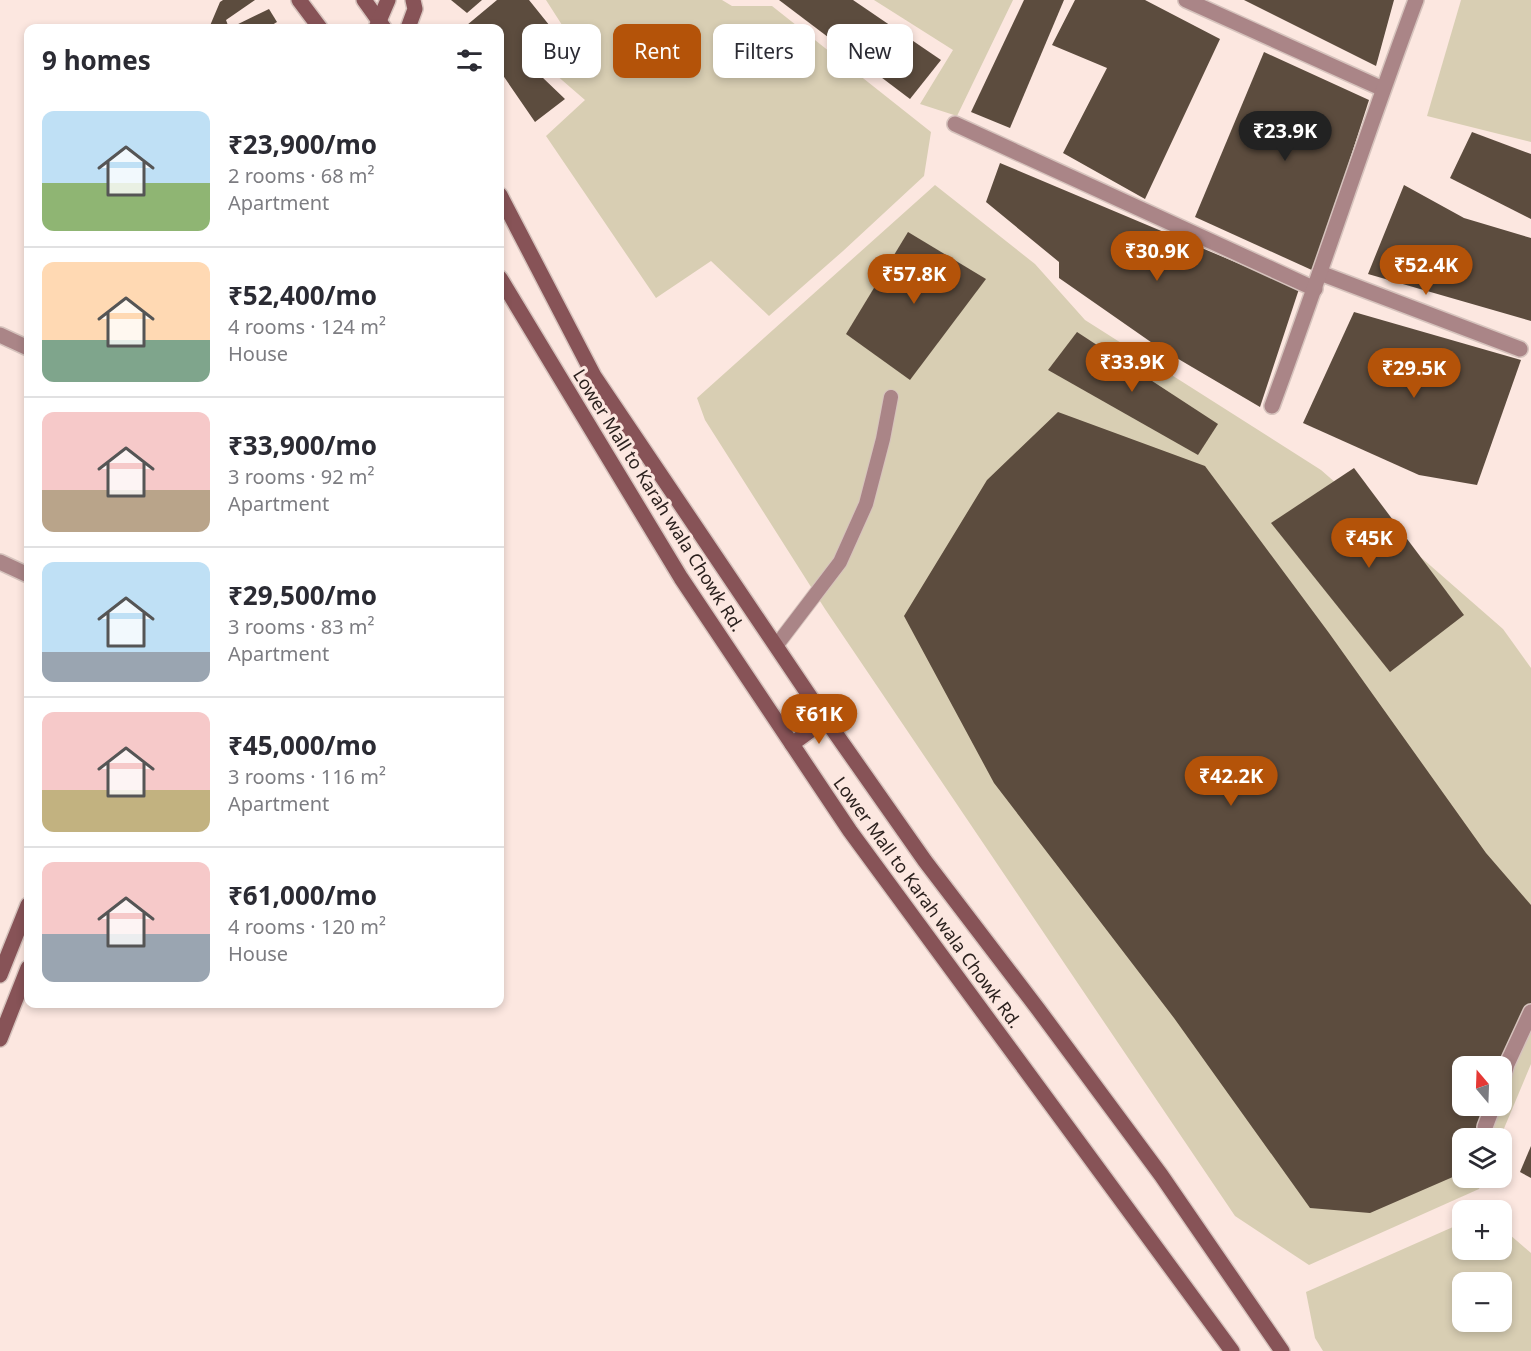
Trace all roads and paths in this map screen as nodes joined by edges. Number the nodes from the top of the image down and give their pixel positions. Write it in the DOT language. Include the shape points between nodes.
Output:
graph roads {
  1 [pos="299,0"];
  2 [pos="364,0"];
  3 [pos="388,0"];
  4 [pos="413,0"];
  5 [pos="1186,0"];
  6 [pos="1416,0"];
  7 [pos="317,24"];
  8 [pos="379,24"];
  9 [pos="381,24"];
  10 [pos="409,24"];
  11 [pos="1383,89"];
  12 [pos="955,124"];
  13 [pos="504,203"];
  14 [pos="1320,273"];
  15 [pos="504,285"];
  16 [pos="1315,289"];
  17 [pos="0,335"];
  18 [pos="24,346"];
  19 [pos="1520,349"];
  20 [pos="891,397"];
  21 [pos="1272,406"];
  22 [pos="0,562"];
  23 [pos="24,573"];
  24 [pos="776,646"];
  25 [pos="825,720"];
  26 [pos="792,744"];
  27 [pos="24,915"];
  28 [pos="0,975"];
  29 [pos="24,978"];
  30 [pos="1531,1012"];
  31 [pos="0,1039"];
  32 [pos="1511,1056"];
  33 [pos="1489,1116"];
  34 [pos="1485,1127"];
  35 [pos="1232,1351"];
  36 [pos="1282,1351"];
  1 -- 7 [label="main road"];
  2 -- 8 [label="main road"];
  3 -- 9 [label="main road"];
  4 -- 10 [label="main road" via="415,9"];
  5 -- 11 [label="street"];
  6 -- 11 [label="street"];
  11 -- 14 [label="street"];
  12 -- 16 [label="street"];
  13 -- 24 [label="main road" via="594,376"];
  14 -- 16 [label="street"];
  14 -- 19 [label="street"];
  15 -- 26 [label="main road, Lower Mall to Karah wala Chowk Rd." via="681,578"];
  16 -- 21 [label="street"];
  17 -- 18 [label="street"];
  20 -- 24 [label="lane" via="866,504 840,562"];
  22 -- 23 [label="street"];
  24 -- 25 [label="main road"];
  25 -- 26 [label="main road"];
  25 -- 36 [label="main road" via="925,861 1161,1175"];
  26 -- 35 [label="main road, Lower Mall to Karah wala Chowk Rd." via="850,831"];
  27 -- 28 [label="main road"];
  29 -- 31 [label="main road"];
  30 -- 32 [label="street"];
  33 -- 34 [label="street"];
}
